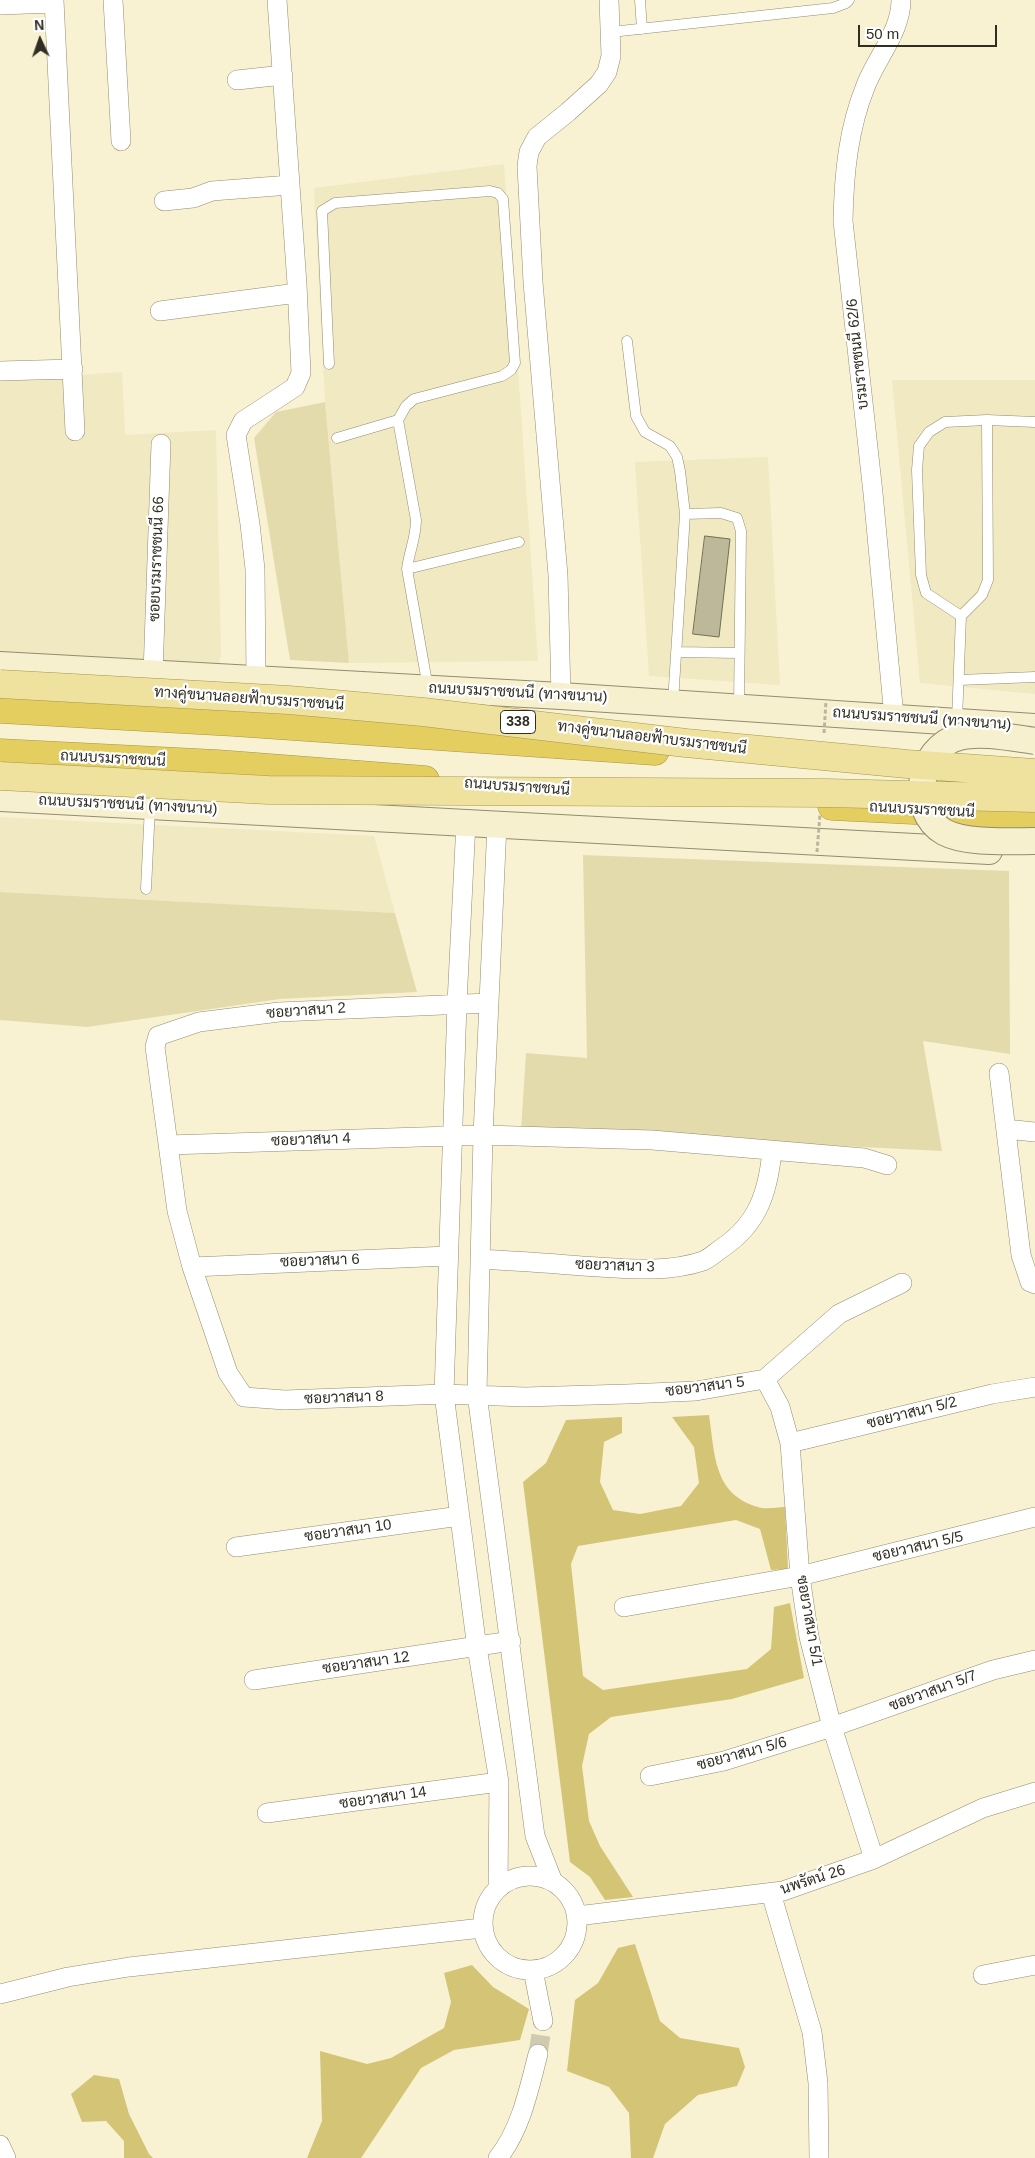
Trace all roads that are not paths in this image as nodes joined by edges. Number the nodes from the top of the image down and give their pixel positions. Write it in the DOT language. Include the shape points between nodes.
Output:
graph roads {
  1 [pos="113,0"];
  2 [pos="277,0"];
  3 [pos="609,0"];
  4 [pos="640,0"];
  5 [pos="848,0"];
  6 [pos="901,0"];
  7 [pos="54,1"];
  8 [pos="0,5"];
  9 [pos="642,29"];
  10 [pos="611,32"];
  11 [pos="283,75"];
  12 [pos="237,80"];
  13 [pos="121,141"];
  14 [pos="290,185"];
  15 [pos="164,201"];
  16 [pos="297,293"];
  17 [pos="160,311"];
  18 [pos="627,341"];
  19 [pos="329,364"];
  20 [pos="73,369"];
  21 [pos="0,371"];
  22 [pos="398,420"];
  23 [pos="987,420"];
  24 [pos="1035,422"];
  25 [pos="75,431"];
  26 [pos="337,438"];
  27 [pos="161,444"];
  28 [pos="685,514"];
  29 [pos="519,542"];
  30 [pos="407,569"];
  31 [pos="961,616"];
  32 [pos="676,652"];
  33 [pos="739,653"];
  34 [pos="0,665"];
  35 [pos="153,674"];
  36 [pos="1035,677"];
  37 [pos="256,680"];
  38 [pos="959,680"];
  39 [pos="0,684"];
  40 [pos="428,688"];
  41 [pos="562,696"];
  42 [pos="673,703"];
  43 [pos="739,707"];
  44 [pos="0,710"];
  45 [pos="894,717"];
  46 [pos="957,721"];
  47 [pos="1035,727"];
  48 [pos="1035,741"];
  49 [pos="0,753"];
  50 [pos="1035,767"];
  51 [pos="1035,773"];
  52 [pos="0,776"];
  53 [pos="0,798"];
  54 [pos="1035,798"];
  55 [pos="150,806"];
  56 [pos="1035,816"];
  57 [pos="466,822"];
  58 [pos="497,824"];
  59 [pos="1035,841"];
  60 [pos="1035,854"];
  61 [pos="146,890"];
  62 [pos="457,1003"];
  63 [pos="488,1003"];
  64 [pos="1000,1073"];
  65 [pos="1006,1129"];
  66 [pos="1035,1132"];
  67 [pos="483,1135"];
  68 [pos="453,1136"];
  69 [pos="168,1145"];
  70 [pos="772,1151"];
  71 [pos="887,1165"];
  72 [pos="448,1256"];
  73 [pos="480,1258"];
  74 [pos="192,1267"];
  75 [pos="902,1283"];
  76 [pos="1035,1284"];
  77 [pos="765,1379"];
  78 [pos="1035,1387"];
  79 [pos="444,1394"];
  80 [pos="477,1394"];
  81 [pos="790,1443"];
  82 [pos="460,1516"];
  83 [pos="1035,1517"];
  84 [pos="236,1547"];
  85 [pos="800,1576"];
  86 [pos="624,1607"];
  87 [pos="510,1641"];
  88 [pos="477,1646"];
  89 [pos="1035,1660"];
  90 [pos="254,1680"];
  91 [pos="832,1727"];
  92 [pos="650,1776"];
  93 [pos="499,1782"];
  94 [pos="1035,1792"];
  95 [pos="267,1813"];
  96 [pos="874,1860"];
  97 [pos="553,1882"];
  98 [pos="498,1888"];
  99 [pos="771,1893"];
  100 [pos="577,1916"];
  101 [pos="482,1928"];
  102 [pos="1035,1966"];
  103 [pos="533,1970"];
  104 [pos="983,1975"];
  105 [pos="0,1994"];
  106 [pos="543,2021"];
  107 [pos="538,2054"];
  108 [pos="0,2145"];
  109 [pos="6,2158"];
  110 [pos="498,2158"];
  111 [pos="810,2158"];
  112 [pos="819,2158"];
  1 -- 13 [label="street"];
  2 -- 11 [label="street"];
  3 -- 10 [label="street"];
  4 -- 9 [label="lane"];
  5 -- 9 [label="lane" via="833,8"];
  6 -- 45 [label="street, บรมราชชนนี 62/6" via="897,21 866,84 851,128 844,181 844,221"];
  7 -- 8 [label="street"];
  7 -- 20 [label="street"];
  9 -- 10 [label="lane"];
  10 -- 41 [label="street" via="607,72 599,84 537,137 529,152 527,166 533,282 558,574"];
  11 -- 12 [label="street"];
  11 -- 14 [label="street"];
  14 -- 15 [label="street" via="212,191 192,198"];
  14 -- 16 [label="street"];
  16 -- 17 [label="street"];
  16 -- 37 [label="street" via="301,373 295,387 243,421 236,435 255,569"];
  18 -- 28 [label="lane" via="636,416 644,432 670,446 677,457"];
  19 -- 22 [label="lane" via="322,212 335,203 498,193 503,198 515,363 502,376 414,399"];
  20 -- 21 [label="street"];
  20 -- 25 [label="street"];
  22 -- 26 [label="lane"];
  22 -- 30 [label="lane" via="416,520"];
  23 -- 24 [label="lane"];
  23 -- 31 [label="lane" via="988,580 982,595"];
  23 -- 31 [label="lane" via="944,422 929,432 919,446 921,575 926,593"];
  27 -- 35 [label="street, ซอยบรมราชชนนี 66"];
  28 -- 32 [label="lane"];
  28 -- 33 [label="lane" via="722,513 737,518 740,531"];
  29 -- 30 [label="lane"];
  30 -- 40 [label="lane"];
  31 -- 38 [label="lane"];
  32 -- 33 [label="lane"];
  32 -- 42 [label="lane"];
  33 -- 43 [label="lane"];
  34 -- 35 [label="main road, ถนนบรมราชชนนี (ทางขนาน) / 338"];
  35 -- 37 [label="main road, ถนนบรมราชชนนี (ทางขนาน) / 338"];
  36 -- 38 [label="lane"];
  37 -- 40 [label="main road, ถนนบรมราชชนนี (ทางขนาน) / 338"];
  38 -- 46 [label="lane"];
  39 -- 51 [label="main road, ทางคู่ขนานลอยฟ้าบรมราชชนนี / 338, bridge" via="289,700 696,744"];
  40 -- 41 [label="main road, ถนนบรมราชชนนี (ทางขนาน) / 338"];
  41 -- 42 [label="main road, ถนนบรมราชชนนี (ทางขนาน) / 338"];
  42 -- 43 [label="main road, ถนนบรมราชชนนี (ทางขนาน) / 338"];
  43 -- 45 [label="main road, ถนนบรมราชชนนี (ทางขนาน) / 338"];
  44 -- 50 [label="highway, 338" via="234,722 649,751"];
  45 -- 46 [label="main road, ถนนบรมราชชนนี (ทางขนาน) / 338"];
  46 -- 47 [label="main road, ถนนบรมราชชนนี (ทางขนาน) / 338"];
  48 -- 59 [label="main road, bridge" via="979,735 958,737 944,744 931,758 924,772 921,791 932,823 945,832 972,839"];
  49 -- 56 [label="highway, ถนนบรมราชชนนี" via="227,765 658,797"];
  52 -- 54 [label="main road, bridge" via="268,790 817,792"];
  53 -- 55 [label="main road, ถนนบรมราชชนนี (ทางขนาน)"];
  55 -- 57 [label="main road, ถนนบรมราชชนนี (ทางขนาน)"];
  55 -- 61 [label="lane"];
  57 -- 58 [label="main road, ถนนบรมราชชนนี (ทางขนาน)"];
  57 -- 62 [label="street"];
  58 -- 60 [label="main road, ถนนบรมราชชนนี (ทางขนาน)"];
  58 -- 63 [label="street"];
  62 -- 63 [label="street, ซอยวาสนา 2"];
  62 -- 68 [label="street"];
  62 -- 69 [label="street, ซอยวาสนา 2" via="279,1012 199,1022 158,1036 155,1047"];
  63 -- 67 [label="street"];
  64 -- 65 [label="street"];
  65 -- 66 [label="street"];
  65 -- 76 [label="street" via="1021,1254 1030,1282"];
  67 -- 68 [label="street, ซอยวาสนา 4"];
  67 -- 70 [label="street, ซอยวาสนา 4" via="652,1140"];
  67 -- 73 [label="street"];
  68 -- 69 [label="street, ซอยวาสนา 4"];
  68 -- 72 [label="street"];
  69 -- 74 [label="street" via="177,1210"];
  70 -- 71 [label="street, ซอยวาสนา 4" via="864,1158"];
  70 -- 73 [label="street, ซอยวาสนา 3" via="769,1180 759,1206 744,1229 704,1260 637,1270"];
  72 -- 74 [label="street, ซอยวาสนา 6"];
  72 -- 79 [label="street"];
  73 -- 80 [label="street"];
  74 -- 79 [label="street, ซอยวาสนา 8" via="228,1373 244,1397 285,1400"];
  75 -- 77 [label="street, ซอยวาสนา 5" via="839,1314"];
  77 -- 80 [label="street, ซอยวาสนา 5" via="696,1390 637,1394 525,1397"];
  77 -- 81 [label="street, ซอยวาสนา 5/1" via="780,1407"];
  78 -- 81 [label="street, ซอยวาสนา 5/2" via="992,1394"];
  79 -- 80 [label="street, ซอยวาสนา 5"];
  79 -- 82 [label="street"];
  80 -- 87 [label="street"];
  81 -- 85 [label="street, ซอยวาสนา 5/1"];
  82 -- 84 [label="street, ซอยวาสนา 10"];
  82 -- 88 [label="street"];
  83 -- 85 [label="street, ซอยวาสนา 5/5"];
  85 -- 86 [label="street, ซอยวาสนา 5/5"];
  85 -- 91 [label="street, ซอยวาสนา 5/1" via="809,1637"];
  87 -- 88 [label="street, ซอยวาสนา 12"];
  87 -- 97 [label="street" via="535,1836"];
  88 -- 90 [label="street, ซอยวาสนา 12"];
  88 -- 93 [label="street"];
  89 -- 91 [label="street, ซอยวาสนา 5/7" via="993,1670"];
  91 -- 92 [label="street, ซอยวาสนา 5/6" via="724,1761"];
  91 -- 96 [label="street, ซอยวาสนา 5/1"];
  93 -- 95 [label="street, ซอยวาสนา 14"];
  93 -- 98 [label="street"];
  94 -- 96 [label="street, นพรัตน์ 26" via="983,1808"];
  96 -- 99 [label="street, นพรัตน์ 26"];
  97 -- 98 [label="street" via="525,1876"];
  97 -- 100 [label="street" via="573,1902"];
  98 -- 101 [label="street" via="483,1913"];
  99 -- 100 [label="street, นพรัตน์ 26"];
  99 -- 112 [label="street" via="812,2032 818,2083"];
  100 -- 103 [label="street" via="573,1945 564,1957 552,1965"];
  101 -- 103 [label="street" via="486,1943 495,1956 508,1965"];
  101 -- 105 [label="street" via="129,1967 68,1977"];
  102 -- 104 [label="street"];
  103 -- 106 [label="street"];
  107 -- 110 [label="street" via="528,2098 507,2147"];
  108 -- 109 [label="street"];
  111 -- 112 [label="street"];
}
